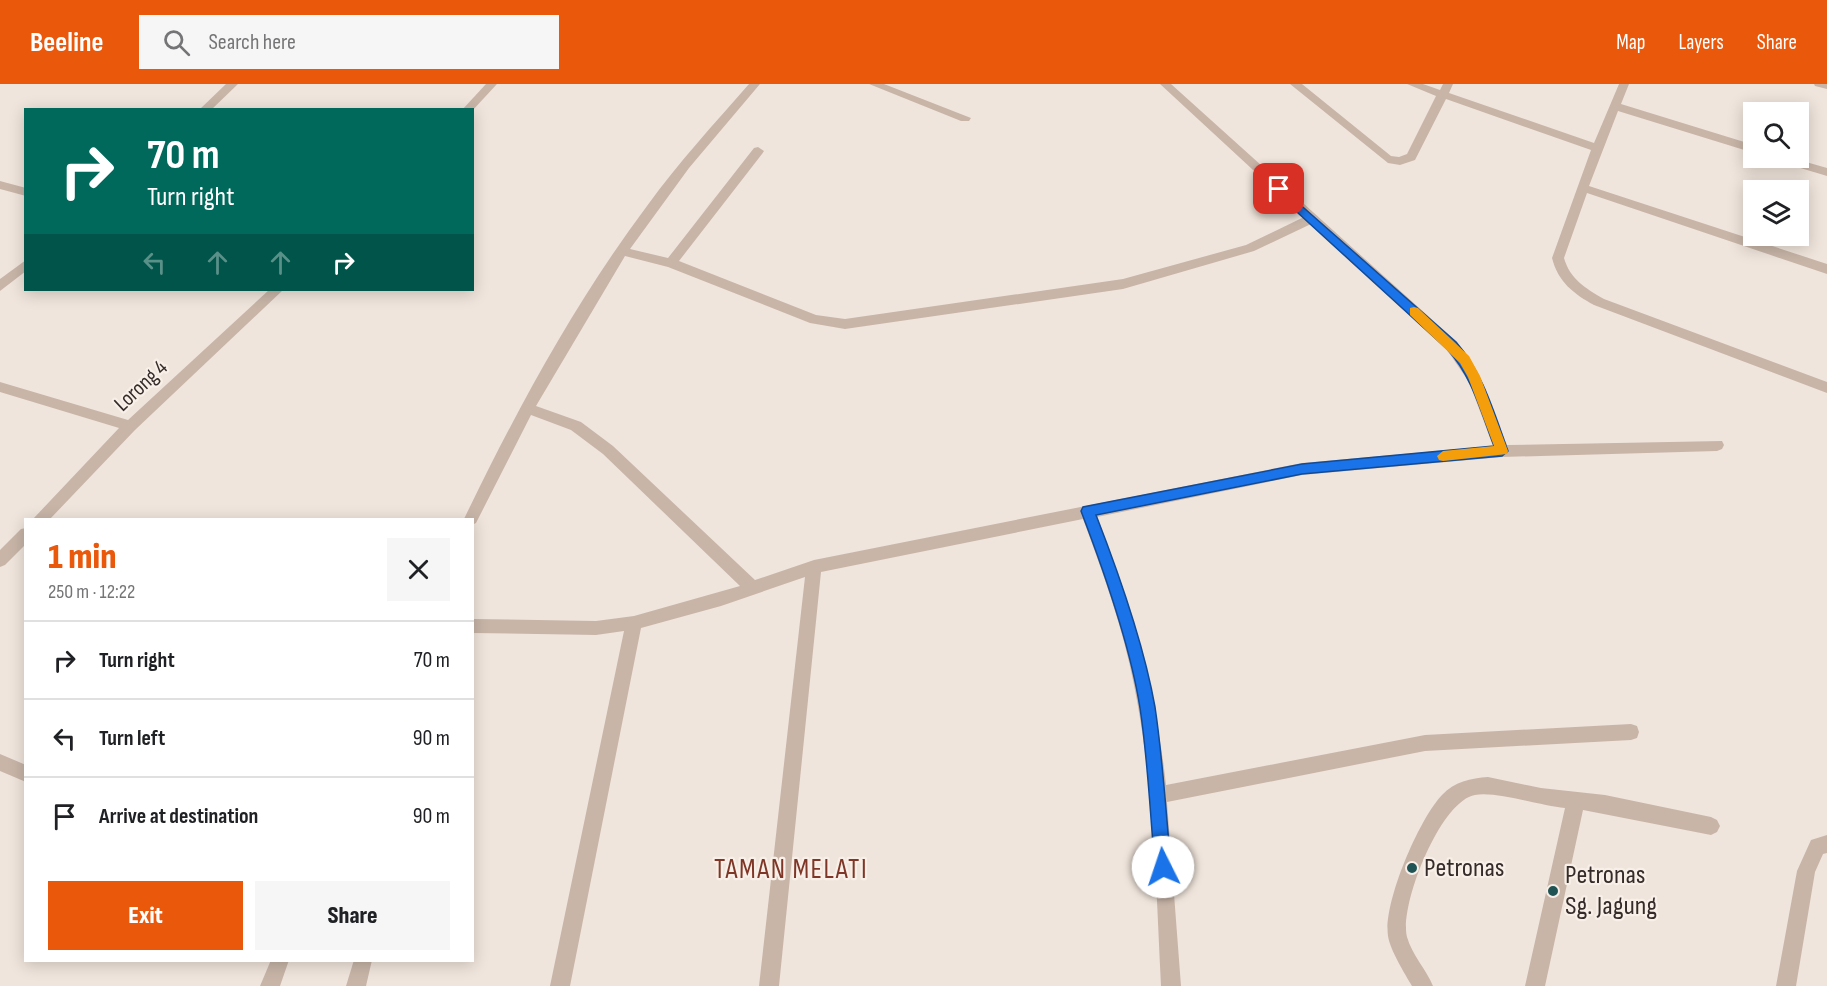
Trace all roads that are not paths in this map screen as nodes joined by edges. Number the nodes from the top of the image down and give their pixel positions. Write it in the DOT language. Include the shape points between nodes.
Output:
graph roads {
  1 [pos="233,84"];
  2 [pos="492,84"];
  3 [pos="755,84"];
  4 [pos="874,84"];
  5 [pos="1165,84"];
  6 [pos="1295,84"];
  7 [pos="1412,84"];
  8 [pos="1448,84"];
  9 [pos="1624,84"];
  10 [pos="1820,84"];
  11 [pos="1827,86"];
  12 [pos="1442,96"];
  13 [pos="1615,106"];
  14 [pos="206,108"];
  15 [pos="468,108"];
  16 [pos="964,118"];
  17 [pos="1743,146"];
  18 [pos="1597,148"];
  19 [pos="759,151"];
  20 [pos="1809,167"];
  21 [pos="1827,172"];
  22 [pos="0,185"];
  23 [pos="1583,188"];
  24 [pos="24,191"];
  25 [pos="1311,219"];
  26 [pos="621,252"];
  27 [pos="671,263"];
  28 [pos="24,266"];
  29 [pos="1827,269"];
  30 [pos="0,286"];
  31 [pos="276,291"];
  32 [pos="0,387"];
  33 [pos="1827,388"];
  34 [pos="528,409"];
  35 [pos="130,426"];
  36 [pos="1717,445"];
  37 [pos="1502,451"];
  38 [pos="1087,511"];
  39 [pos="41,518"];
  40 [pos="472,518"];
  41 [pos="24,536"];
  42 [pos="0,560"];
  43 [pos="814,567"];
  44 [pos="752,587"];
  45 [pos="634,623"];
  46 [pos="474,626"];
  47 [pos="1631,732"];
  48 [pos="0,762"];
  49 [pos="24,773"];
  50 [pos="1158,795"];
  51 [pos="1576,800"];
  52 [pos="1711,826"];
  53 [pos="1827,844"];
  54 [pos="279,962"];
  55 [pos="362,962"];
  56 [pos="270,986"];
  57 [pos="356,986"];
  58 [pos="560,986"];
  59 [pos="769,986"];
  60 [pos="1171,986"];
  61 [pos="1422,986"];
  62 [pos="1535,986"];
  63 [pos="1786,986"];
  1 -- 14 [label="street"];
  2 -- 15 [label="street"];
  3 -- 26 [label="street" via="669,186"];
  4 -- 16 [label="street"];
  5 -- 25 [label="street"];
  6 -- 12 [label="street" via="1388,159 1400,161 1411,157"];
  7 -- 12 [label="street"];
  8 -- 12 [label="street"];
  9 -- 13 [label="street"];
  10 -- 11 [label="street"];
  12 -- 18 [label="street"];
  13 -- 17 [label="street"];
  13 -- 18 [label="street"];
  18 -- 23 [label="street"];
  19 -- 27 [label="street"];
  20 -- 21 [label="street"];
  22 -- 24 [label="street"];
  23 -- 29 [label="street"];
  23 -- 33 [label="street" via="1558,258 1560,271 1569,283 1599,302"];
  25 -- 27 [label="street" via="1250,248 1123,284 845,324 814,320"];
  25 -- 37 [label="street" via="1464,360 1474,376"];
  26 -- 27 [label="street"];
  26 -- 34 [label="street"];
  28 -- 30 [label="street"];
  31 -- 35 [label="street, Lorong 4"];
  32 -- 35 [label="street"];
  34 -- 40 [label="street"];
  34 -- 44 [label="street" via="576,426 608,450"];
  35 -- 39 [label="street, Lorong 4"];
  36 -- 37 [label="street"];
  37 -- 38 [label="street" via="1302,469"];
  38 -- 43 [label="street"];
  38 -- 50 [label="street" via="1133,650 1147,707"];
  41 -- 42 [label="street"];
  43 -- 44 [label="street"];
  43 -- 59 [label="street"];
  44 -- 45 [label="street"];
  45 -- 46 [label="street" via="596,628"];
  45 -- 58 [label="street"];
  47 -- 50 [label="street" via="1425,743"];
  48 -- 49 [label="street"];
  50 -- 60 [label="street"];
  51 -- 52 [label="street"];
  51 -- 61 [label="street" via="1488,786 1470,787 1449,800 1428,828 1402,893 1397,936"];
  51 -- 62 [label="street"];
  53 -- 63 [label="street" via="1817,846 1806,872"];
  54 -- 56 [label="street"];
  55 -- 57 [label="street"];
}
